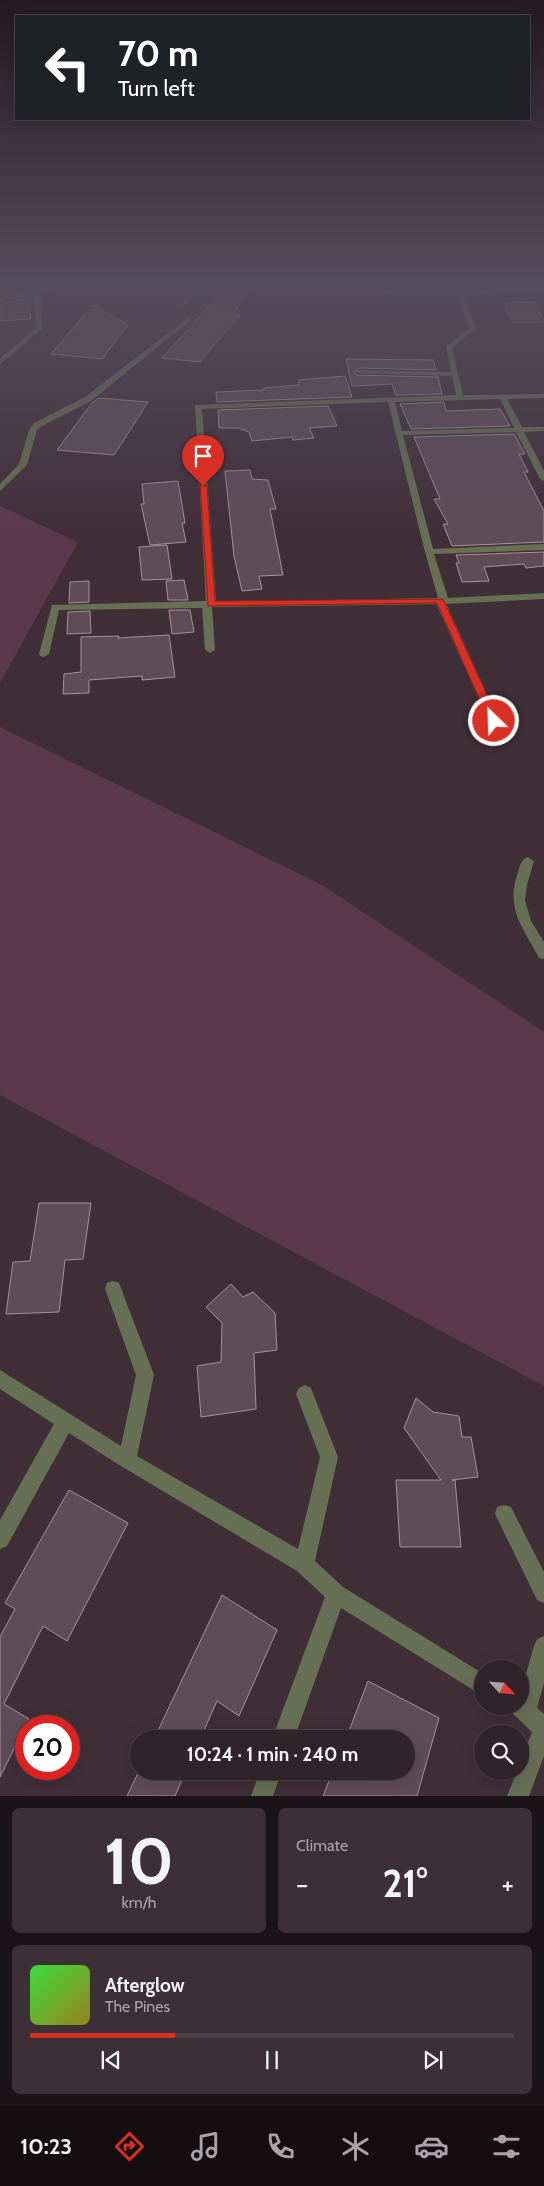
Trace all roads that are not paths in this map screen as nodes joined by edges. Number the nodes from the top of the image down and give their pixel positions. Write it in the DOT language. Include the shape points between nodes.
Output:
graph roads {
  1 [pos="125,370"];
  2 [pos="454,370"];
  3 [pos="358,372"];
  4 [pos="455,374"];
  5 [pos="544,396"];
  6 [pos="460,397"];
  7 [pos="503,398"];
  8 [pos="392,401"];
  9 [pos="544,429"];
  10 [pos="520,430"];
  11 [pos="400,433"];
  12 [pos="544,479"];
  13 [pos="0,489"];
  14 [pos="544,547"];
  15 [pos="429,552"];
  16 [pos="544,596"];
  17 [pos="442,601"];
  18 [pos="209,604"];
  19 [pos="210,650"];
  20 [pos="44,654"];
  21 [pos="494,721"];
  22 [pos="528,861"];
  23 [pos="544,954"];
  24 [pos="113,1289"];
  25 [pos="0,1379"];
  26 [pos="305,1394"];
  27 [pos="66,1421"];
  28 [pos="127,1460"];
  29 [pos="504,1514"];
  30 [pos="0,1539"];
  31 [pos="304,1564"];
  32 [pos="544,1593"];
  33 [pos="336,1594"];
  34 [pos="544,1646"];
  35 [pos="474,1679"];
  36 [pos="529,1689"];
  37 [pos="529,1715"];
  38 [pos="286,1730"];
  39 [pos="268,1780"];
  40 [pos="262,1796"];
  41 [pos="518,1796"];
  1 -- 13 [label="street" via="88,399 37,425 23,466"];
  2 -- 4 [label="street"];
  3 -- 4 [label="street"];
  4 -- 6 [label="street"];
  5 -- 7 [label="street"];
  6 -- 7 [label="street"];
  6 -- 8 [label="street"];
  7 -- 10 [label="street"];
  8 -- 11 [label="street"];
  8 -- 18 [label="street" via="198,407"];
  9 -- 10 [label="street"];
  10 -- 11 [label="street"];
  10 -- 12 [label="street"];
  11 -- 15 [label="street"];
  14 -- 15 [label="street"];
  15 -- 17 [label="street"];
  16 -- 17 [label="street"];
  17 -- 18 [label="street"];
  17 -- 21 [label="street"];
  18 -- 19 [label="street"];
  18 -- 20 [label="street" via="55,607"];
  22 -- 23 [label="street" via="518,901"];
  24 -- 28 [label="street" via="145,1375"];
  25 -- 27 [label="street"];
  26 -- 31 [label="street" via="329,1457"];
  27 -- 28 [label="street"];
  27 -- 30 [label="street"];
  28 -- 31 [label="street"];
  29 -- 32 [label="street"];
  31 -- 33 [label="street"];
  33 -- 35 [label="street"];
  33 -- 38 [label="street"];
  34 -- 36 [label="street"];
  37 -- 41 [label="street" via="544,1728"];
  39 -- 40 [label="street"];
}
